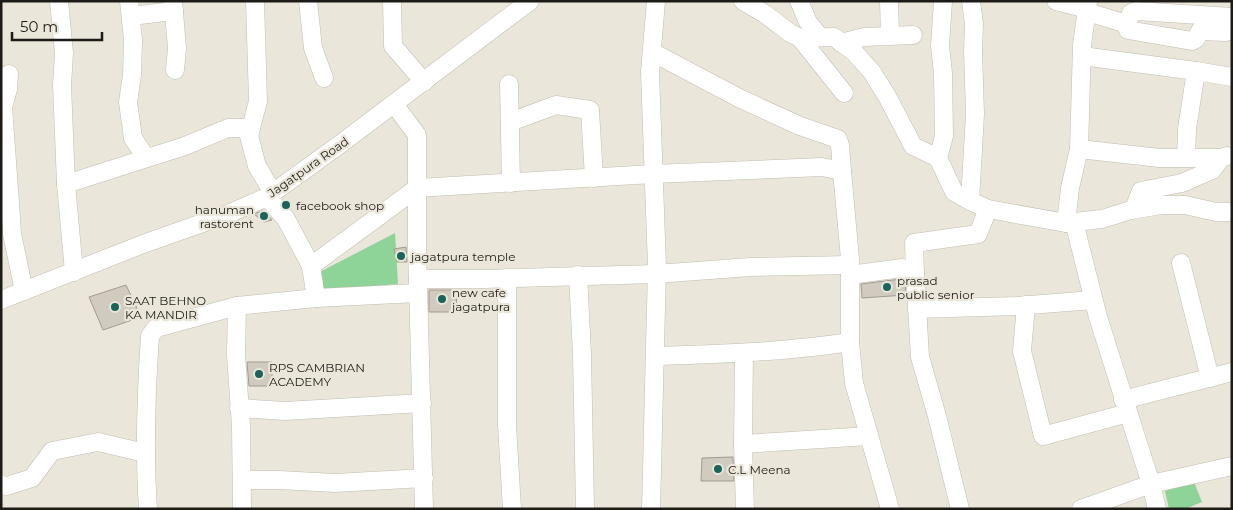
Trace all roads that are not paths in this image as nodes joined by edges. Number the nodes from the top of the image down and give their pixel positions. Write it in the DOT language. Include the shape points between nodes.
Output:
graph roads {
  1 [pos="59,1"];
  2 [pos="255,1"];
  3 [pos="308,1"];
  4 [pos="392,1"];
  5 [pos="530,1"];
  6 [pos="656,1"];
  7 [pos="743,1"];
  8 [pos="799,1"];
  9 [pos="889,1"];
  10 [pos="943,1"];
  11 [pos="971,1"];
  12 [pos="1056,1"];
  13 [pos="173,6"];
  14 [pos="130,8"];
  15 [pos="1088,8"];
  16 [pos="1232,17"];
  17 [pos="1127,24"];
  18 [pos="1232,30"];
  19 [pos="890,35"];
  20 [pos="912,35"];
  21 [pos="820,37"];
  22 [pos="800,38"];
  23 [pos="841,43"];
  24 [pos="652,52"];
  25 [pos="1082,56"];
  26 [pos="175,70"];
  27 [pos="1196,71"];
  28 [pos="9,74"];
  29 [pos="1232,77"];
  30 [pos="324,78"];
  31 [pos="424,82"];
  32 [pos="509,84"];
  33 [pos="844,92"];
  34 [pos="394,104"];
  35 [pos="510,122"];
  36 [pos="251,128"];
  37 [pos="1079,150"];
  38 [pos="1227,156"];
  39 [pos="1186,157"];
  40 [pos="146,158"];
  41 [pos="938,158"];
  42 [pos="842,171"];
  43 [pos="653,174"];
  44 [pos="594,178"];
  45 [pos="511,183"];
  46 [pos="66,184"];
  47 [pos="417,188"];
  48 [pos="270,195"];
  49 [pos="970,201"];
  50 [pos="988,209"];
  51 [pos="1134,209"];
  52 [pos="1232,212"];
  53 [pos="1070,223"];
  54 [pos="1181,263"];
  55 [pos="311,266"];
  56 [pos="850,270"];
  57 [pos="74,272"];
  58 [pos="915,272"];
  59 [pos="656,274"];
  60 [pos="578,275"];
  61 [pos="507,278"];
  62 [pos="418,286"];
  63 [pos="24,291"];
  64 [pos="316,298"];
  65 [pos="1,300"];
  66 [pos="1093,300"];
  67 [pos="1026,305"];
  68 [pos="237,306"];
  69 [pos="917,309"];
  70 [pos="850,342"];
  71 [pos="744,354"];
  72 [pos="656,356"];
  73 [pos="1232,372"];
  74 [pos="1210,378"];
  75 [pos="422,403"];
  76 [pos="1126,406"];
  77 [pos="239,408"];
  78 [pos="869,436"];
  79 [pos="743,444"];
  80 [pos="145,454"];
  81 [pos="1232,466"];
  82 [pos="424,478"];
  83 [pos="242,480"];
  84 [pos="1151,484"];
  85 [pos="1,485"];
  86 [pos="148,509"];
  87 [pos="242,509"];
  88 [pos="424,509"];
  89 [pos="512,509"];
  90 [pos="585,509"];
  91 [pos="651,509"];
  92 [pos="745,509"];
  93 [pos="890,509"];
  94 [pos="960,509"];
  95 [pos="1081,509"];
  96 [pos="1157,509"];
  1 -- 46 [label="street" via="64,53"];
  2 -- 36 [label="street" via="258,101"];
  3 -- 30 [label="street" via="313,48"];
  4 -- 31 [label="street" via="394,46"];
  5 -- 31 [label="street, Jagatpura Road"];
  6 -- 24 [label="street"];
  7 -- 22 [label="street"];
  8 -- 21 [label="street" via="808,22"];
  9 -- 19 [label="street"];
  10 -- 41 [label="street" via="940,46 944,73 944,136"];
  11 -- 49 [label="street" via="975,114"];
  12 -- 15 [label="street"];
  13 -- 14 [label="street"];
  13 -- 26 [label="street" via="177,48"];
  14 -- 40 [label="street" via="133,40 128,102 133,138"];
  15 -- 17 [label="street"];
  15 -- 25 [label="street"];
  16 -- 17 [label="street" via="1136,11 1130,13"];
  17 -- 18 [label="street" via="1128,30 1192,41 1200,31"];
  19 -- 20 [label="street"];
  19 -- 23 [label="street"];
  21 -- 22 [label="street"];
  21 -- 23 [label="street" via="834,37"];
  22 -- 33 [label="street"];
  23 -- 41 [label="street" via="872,72 913,146"];
  24 -- 42 [label="street" via="748,102 838,139"];
  24 -- 43 [label="street"];
  25 -- 27 [label="street"];
  25 -- 37 [label="street"];
  27 -- 29 [label="street"];
  27 -- 39 [label="street"];
  28 -- 63 [label="street" via="3,107 12,234"];
  31 -- 34 [label="street, Jagatpura Road"];
  32 -- 35 [label="street"];
  34 -- 47 [label="street" via="417,135"];
  34 -- 48 [label="street, Jagatpura Road"];
  35 -- 44 [label="street" via="556,105 590,110"];
  35 -- 45 [label="street"];
  36 -- 40 [label="street" via="228,128"];
  36 -- 48 [label="street" via="249,136 257,166"];
  37 -- 39 [label="street" via="1160,158"];
  37 -- 53 [label="street" via="1070,188"];
  38 -- 39 [label="street"];
  38 -- 51 [label="street" via="1212,170 1182,182 1141,190"];
  40 -- 46 [label="street"];
  41 -- 49 [label="street" via="954,192"];
  42 -- 43 [label="street" via="822,167"];
  42 -- 56 [label="street"];
  43 -- 44 [label="street"];
  43 -- 59 [label="street"];
  44 -- 45 [label="street"];
  45 -- 47 [label="street"];
  46 -- 57 [label="street"];
  47 -- 55 [label="street"];
  47 -- 62 [label="street"];
  48 -- 55 [label="street"];
  48 -- 57 [label="street, Jagatpura Road"];
  49 -- 50 [label="street"];
  50 -- 53 [label="street"];
  50 -- 58 [label="street" via="978,234 914,243"];
  51 -- 52 [label="street" via="1185,205"];
  51 -- 53 [label="street"];
  53 -- 66 [label="street"];
  54 -- 74 [label="street"];
  55 -- 64 [label="street"];
  56 -- 58 [label="street" via="902,268"];
  56 -- 59 [label="street" via="750,267"];
  56 -- 70 [label="street"];
  57 -- 63 [label="street, Jagatpura Road"];
  58 -- 69 [label="street"];
  59 -- 60 [label="street"];
  59 -- 72 [label="street"];
  60 -- 61 [label="street"];
  60 -- 90 [label="street"];
  61 -- 62 [label="street"];
  61 -- 89 [label="street" via="506,425"];
  62 -- 64 [label="street"];
  62 -- 75 [label="street"];
  63 -- 65 [label="street, Jagatpura Road"];
  64 -- 68 [label="street"];
  66 -- 67 [label="street"];
  66 -- 76 [label="street"];
  67 -- 69 [label="street"];
  67 -- 76 [label="street" via="1022,351 1043,436"];
  68 -- 77 [label="street"];
  68 -- 80 [label="street" via="152,331"];
  69 -- 94 [label="street" via="920,357"];
  70 -- 71 [label="street"];
  70 -- 78 [label="street" via="854,383"];
  71 -- 72 [label="street"];
  71 -- 79 [label="street"];
  72 -- 91 [label="street"];
  73 -- 74 [label="street"];
  74 -- 76 [label="street"];
  75 -- 77 [label="street" via="285,411"];
  75 -- 82 [label="street"];
  76 -- 84 [label="street"];
  77 -- 83 [label="street"];
  78 -- 79 [label="street"];
  78 -- 93 [label="street"];
  79 -- 92 [label="street"];
  80 -- 85 [label="street" via="98,442 52,451 32,478"];
  80 -- 86 [label="street"];
  81 -- 84 [label="street"];
  82 -- 83 [label="street" via="335,483"];
  82 -- 88 [label="street"];
  83 -- 87 [label="street"];
  84 -- 95 [label="street"];
  84 -- 96 [label="street"];
}
